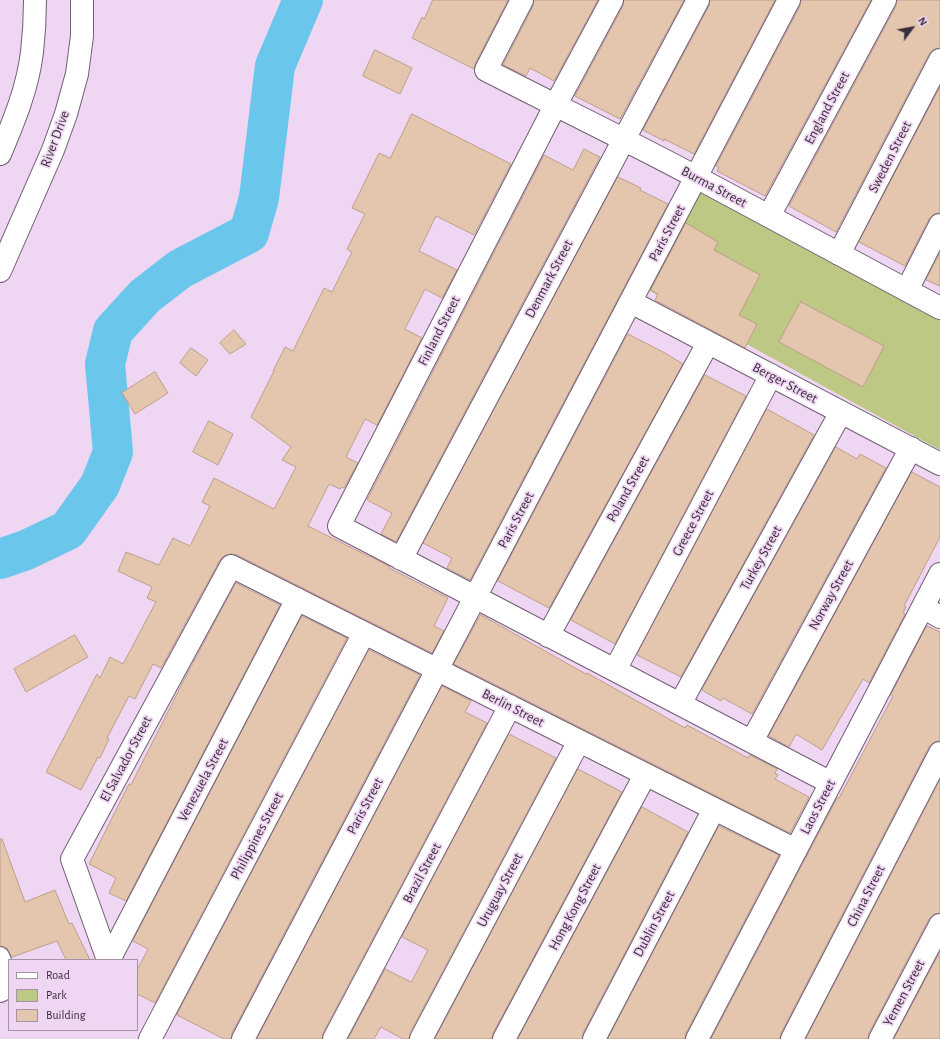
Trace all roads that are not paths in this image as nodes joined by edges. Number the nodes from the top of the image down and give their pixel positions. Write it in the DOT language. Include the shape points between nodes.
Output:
graph roads {
  1 [pos="35,0"];
  2 [pos="82,0"];
  3 [pos="522,0"];
  4 [pos="612,0"];
  5 [pos="698,0"];
  6 [pos="789,0"];
  7 [pos="885,0"];
  8 [pos="940,60"];
  9 [pos="555,106"];
  10 [pos="624,139"];
  11 [pos="0,154"];
  12 [pos="696,178"];
  13 [pos="769,216"];
  14 [pos="940,225"];
  15 [pos="839,254"];
  16 [pos="0,271"];
  17 [pos="907,290"];
  18 [pos="631,302"];
  19 [pos="940,308"];
  20 [pos="708,342"];
  21 [pos="771,375"];
  22 [pos="842,412"];
  23 [pos="911,448"];
  24 [pos="940,464"];
  25 [pos="401,559"];
  26 [pos="231,566"];
  27 [pos="940,574"];
  28 [pos="475,598"];
  29 [pos="297,599"];
  30 [pos="931,612"];
  31 [pos="364,633"];
  32 [pos="548,636"];
  33 [pos="437,670"];
  34 [pos="615,670"];
  35 [pos="680,704"];
  36 [pos="510,706"];
  37 [pos="579,741"];
  38 [pos="752,741"];
  39 [pos="940,753"];
  40 [pos="645,774"];
  41 [pos="831,783"];
  42 [pos="714,809"];
  43 [pos="796,850"];
  44 [pos="940,925"];
  45 [pos="0,956"];
  46 [pos="109,959"];
  47 [pos="110,959"];
  48 [pos="8,976"];
  49 [pos="138,1025"];
  50 [pos="144,1039"];
  51 [pos="150,1039"];
  52 [pos="243,1039"];
  53 [pos="334,1039"];
  54 [pos="421,1039"];
  55 [pos="504,1039"];
  56 [pos="594,1039"];
  57 [pos="697,1039"];
  58 [pos="792,1039"];
  59 [pos="880,1039"];
  1 -- 11 [label="street" via="32,53 25,87"];
  2 -- 16 [label="street, River Drive" via="82,36 77,74 66,114"];
  3 -- 9 [label="street, Burma Street" via="486,70"];
  4 -- 9 [label="street, Finland Street"];
  5 -- 10 [label="street, Denmark Street"];
  6 -- 12 [label="street, Paris Street"];
  7 -- 13 [label="street, England Street"];
  8 -- 15 [label="street, Sweden Street"];
  9 -- 10 [label="street, Burma Street"];
  9 -- 25 [label="street, Finland Street" via="339,526"];
  10 -- 12 [label="street, Burma Street"];
  10 -- 25 [label="street, Denmark Street"];
  12 -- 13 [label="street, Burma Street"];
  12 -- 18 [label="street, Paris Street"];
  13 -- 15 [label="street, Burma Street"];
  14 -- 17 [label="street"];
  15 -- 17 [label="street, Burma Street"];
  17 -- 19 [label="street, Burma Street"];
  18 -- 20 [label="street, Berger Street"];
  18 -- 28 [label="street, Paris Street"];
  20 -- 21 [label="street, Berger Street"];
  20 -- 32 [label="street, Poland Street"];
  21 -- 22 [label="street, Berger Street"];
  21 -- 34 [label="street, Greece Street"];
  22 -- 23 [label="street, Berger Street"];
  22 -- 35 [label="street, Turkey Street"];
  23 -- 24 [label="street, Berger Street"];
  23 -- 38 [label="street, Norway Street"];
  25 -- 28 [label="street, Finland Street"];
  26 -- 29 [label="street, Berlin Street"];
  26 -- 46 [label="street, El Salvador Street" via="72,859"];
  27 -- 30 [label="street, Laos Street"];
  28 -- 32 [label="street, Finland Street"];
  28 -- 33 [label="street, Paris Street"];
  29 -- 31 [label="street, Berlin Street"];
  29 -- 47 [label="street, Venezuela Street"];
  30 -- 41 [label="street, Laos Street"];
  31 -- 33 [label="street, Berlin Street"];
  31 -- 51 [label="street, Philippines Street"];
  32 -- 34 [label="street, Finland Street"];
  33 -- 36 [label="street, Berlin Street"];
  33 -- 52 [label="street, Paris Street"];
  34 -- 35 [label="street, Finland Street"];
  35 -- 38 [label="street, Finland Street"];
  36 -- 37 [label="street, Berlin Street"];
  36 -- 53 [label="street, Brazil Street"];
  37 -- 40 [label="street, Berlin Street"];
  37 -- 54 [label="street, Uruguay Street"];
  38 -- 41 [label="street, Finland Street"];
  39 -- 58 [label="street, China Street"];
  40 -- 42 [label="street, Berlin Street"];
  40 -- 55 [label="street, Hong Kong Street"];
  41 -- 43 [label="street, Laos Street"];
  42 -- 43 [label="street, Berlin Street"];
  42 -- 56 [label="street, Dublin Street"];
  43 -- 57 [label="street, Laos Street"];
  44 -- 59 [label="street, Yemen Street"];
  45 -- 48 [label="street"];
  49 -- 50 [label="street"];
}
